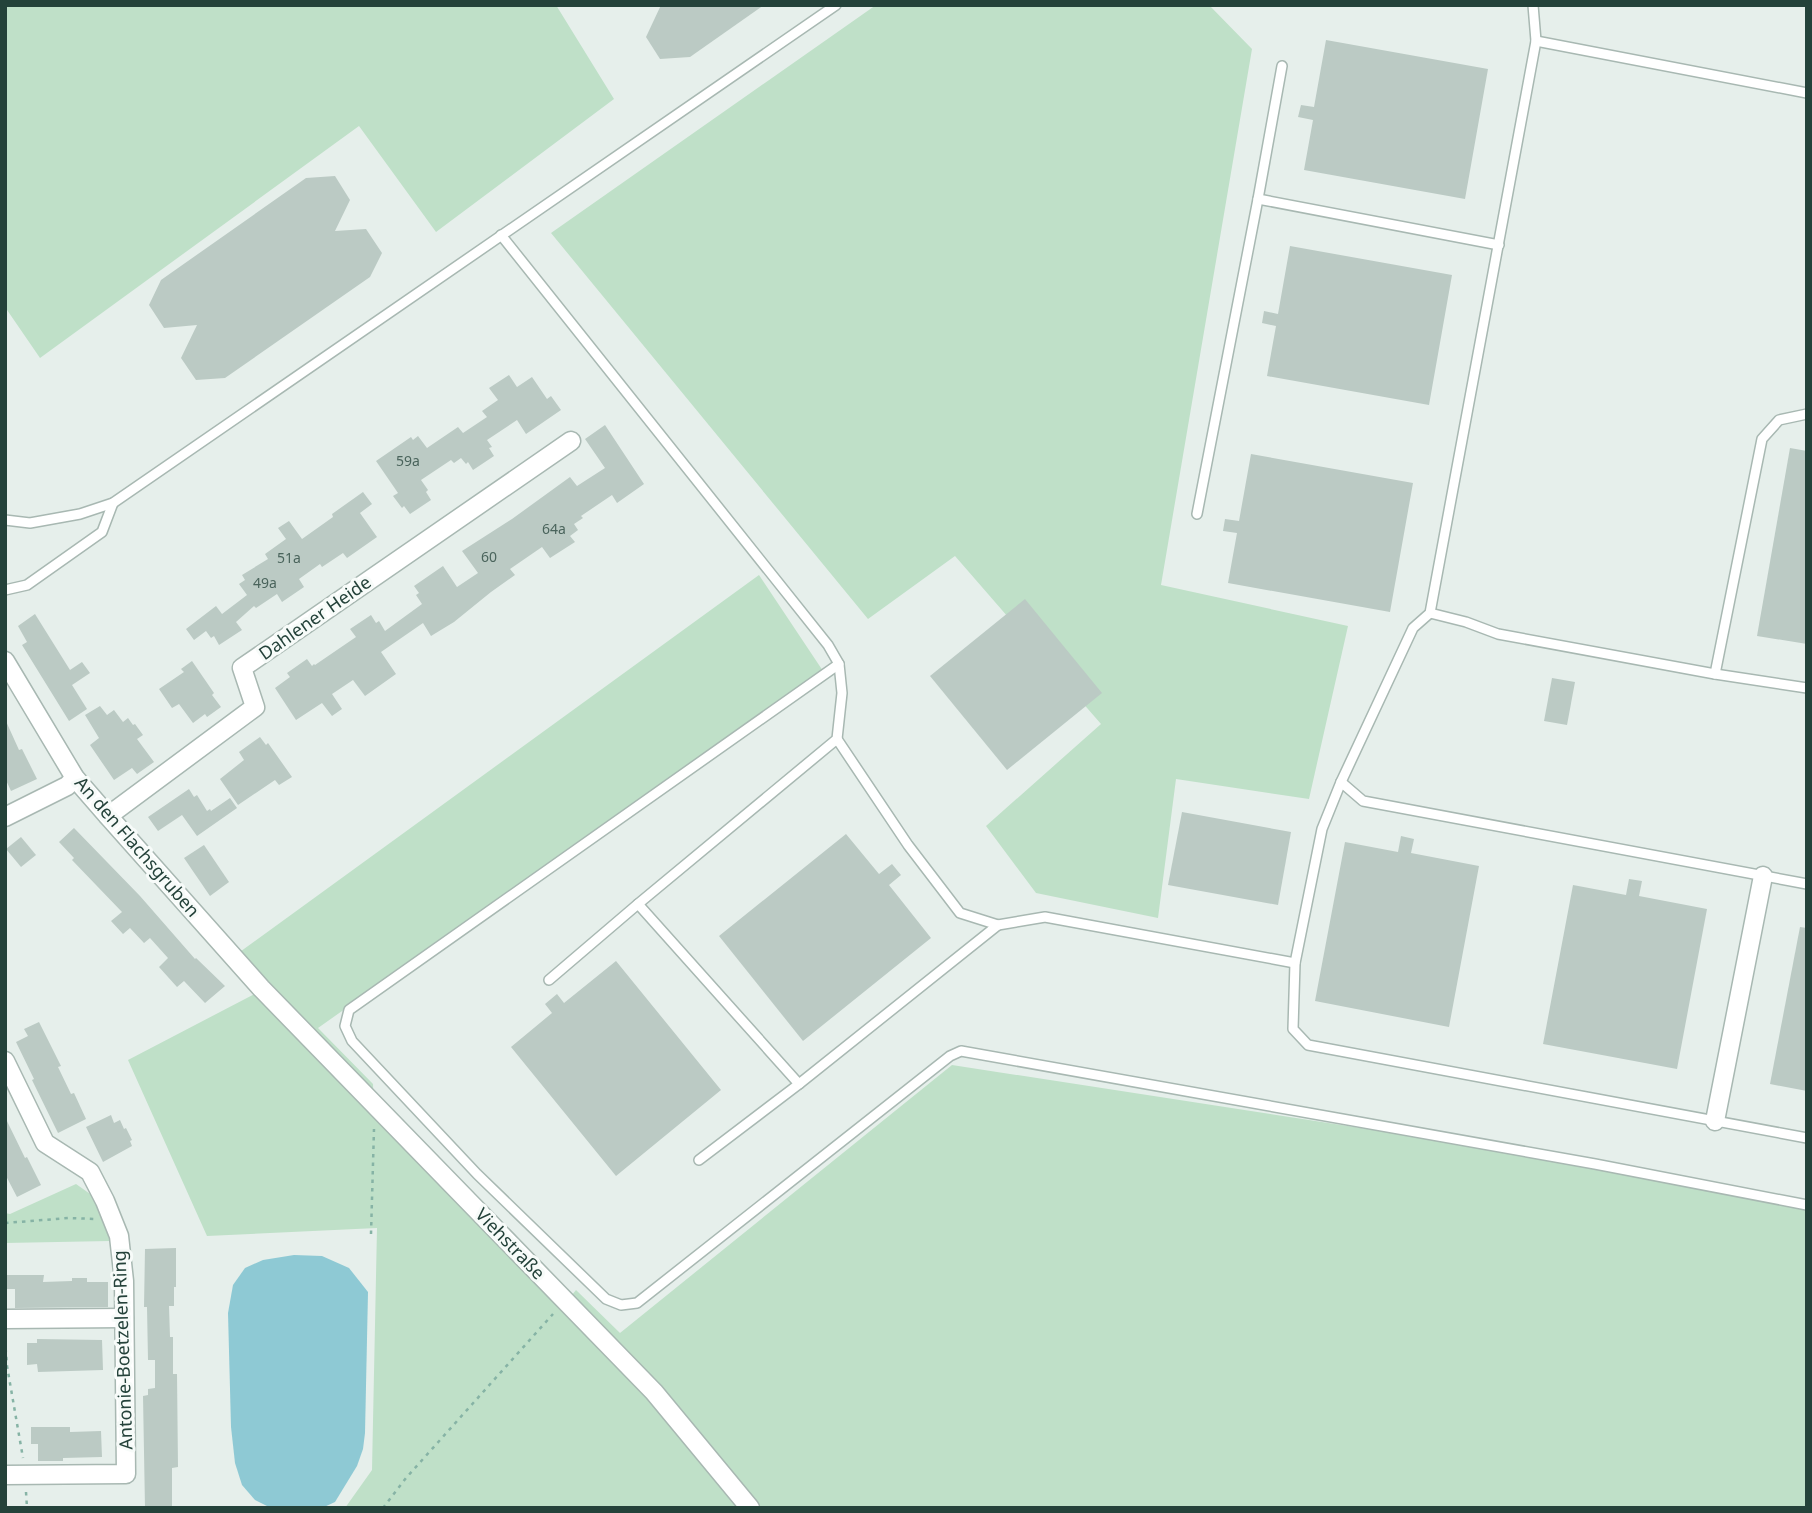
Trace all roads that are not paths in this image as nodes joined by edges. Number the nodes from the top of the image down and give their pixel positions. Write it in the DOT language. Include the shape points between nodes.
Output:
graph roads {
  1 [pos="836,5"];
  2 [pos="1533,5"];
  3 [pos="1536,41"];
  4 [pos="1282,66"];
  5 [pos="1807,93"];
  6 [pos="1258,199"];
  7 [pos="500,235"];
  8 [pos="1499,245"];
  9 [pos="1807,414"];
  10 [pos="571,441"];
  11 [pos="113,503"];
  12 [pos="1197,514"];
  13 [pos="5,520"];
  14 [pos="5,590"];
  15 [pos="1430,613"];
  16 [pos="5,662"];
  17 [pos="839,664"];
  18 [pos="1715,674"];
  19 [pos="1807,688"];
  20 [pos="837,739"];
  21 [pos="75,778"];
  22 [pos="1341,782"];
  23 [pos="108,816"];
  24 [pos="5,817"];
  25 [pos="1763,876"];
  26 [pos="1807,884"];
  27 [pos="638,904"];
  28 [pos="998,925"];
  29 [pos="1295,963"];
  30 [pos="549,980"];
  31 [pos="261,988"];
  32 [pos="5,1062"];
  33 [pos="799,1084"];
  34 [pos="1715,1121"];
  35 [pos="1807,1138"];
  36 [pos="699,1160"];
  37 [pos="1807,1205"];
  38 [pos="124,1318"];
  39 [pos="5,1319"];
  40 [pos="5,1475"];
  41 [pos="750,1508"];
  1 -- 7 [label="lane"];
  2 -- 3 [label="lane"];
  3 -- 5 [label="lane"];
  3 -- 8 [label="lane"];
  4 -- 6 [label="lane"];
  6 -- 8 [label="lane"];
  6 -- 12 [label="lane"];
  7 -- 11 [label="lane"];
  7 -- 17 [label="lane"];
  8 -- 15 [label="lane"];
  9 -- 18 [label="lane" via="1779,420 1762,439"];
  10 -- 23 [label="street, Dahlener Heide" via="243,668 255,707"];
  11 -- 13 [label="lane" via="30,523"];
  11 -- 14 [label="lane" via="102,532 27,585"];
  15 -- 18 [label="lane" via="1498,634"];
  15 -- 22 [label="lane" via="1413,628"];
  16 -- 21 [label="street, An den Flachsgruben"];
  17 -- 20 [label="lane" via="842,693"];
  17 -- 37 [label="lane" via="349,1010 345,1026 352,1041 477,1174 606,1299 621,1305 637,1303 961,1051"];
  18 -- 19 [label="lane"];
  20 -- 27 [label="lane"];
  20 -- 28 [label="lane" via="908,845 960,912"];
  21 -- 23 [label="street, An den Flachsgruben"];
  21 -- 24 [label="street"];
  22 -- 25 [label="lane" via="1363,801"];
  22 -- 29 [label="lane" via="1322,829"];
  23 -- 31 [label="street, An den Flachsgruben"];
  25 -- 26 [label="lane"];
  25 -- 34 [label="street"];
  27 -- 30 [label="lane"];
  27 -- 33 [label="lane"];
  28 -- 29 [label="lane" via="1045,918"];
  28 -- 33 [label="lane"];
  29 -- 34 [label="lane" via="1293,1030 1308,1045"];
  31 -- 41 [label="street, Viehstraße" via="654,1392"];
  32 -- 38 [label="street, Antonie-Boetzelen-Ring" via="45,1143 90,1172 112,1219 121,1248"];
  33 -- 36 [label="lane"];
  34 -- 35 [label="lane"];
  38 -- 39 [label="street"];
  38 -- 40 [label="street, Antonie-Boetzelen-Ring" via="126,1474"];
}
